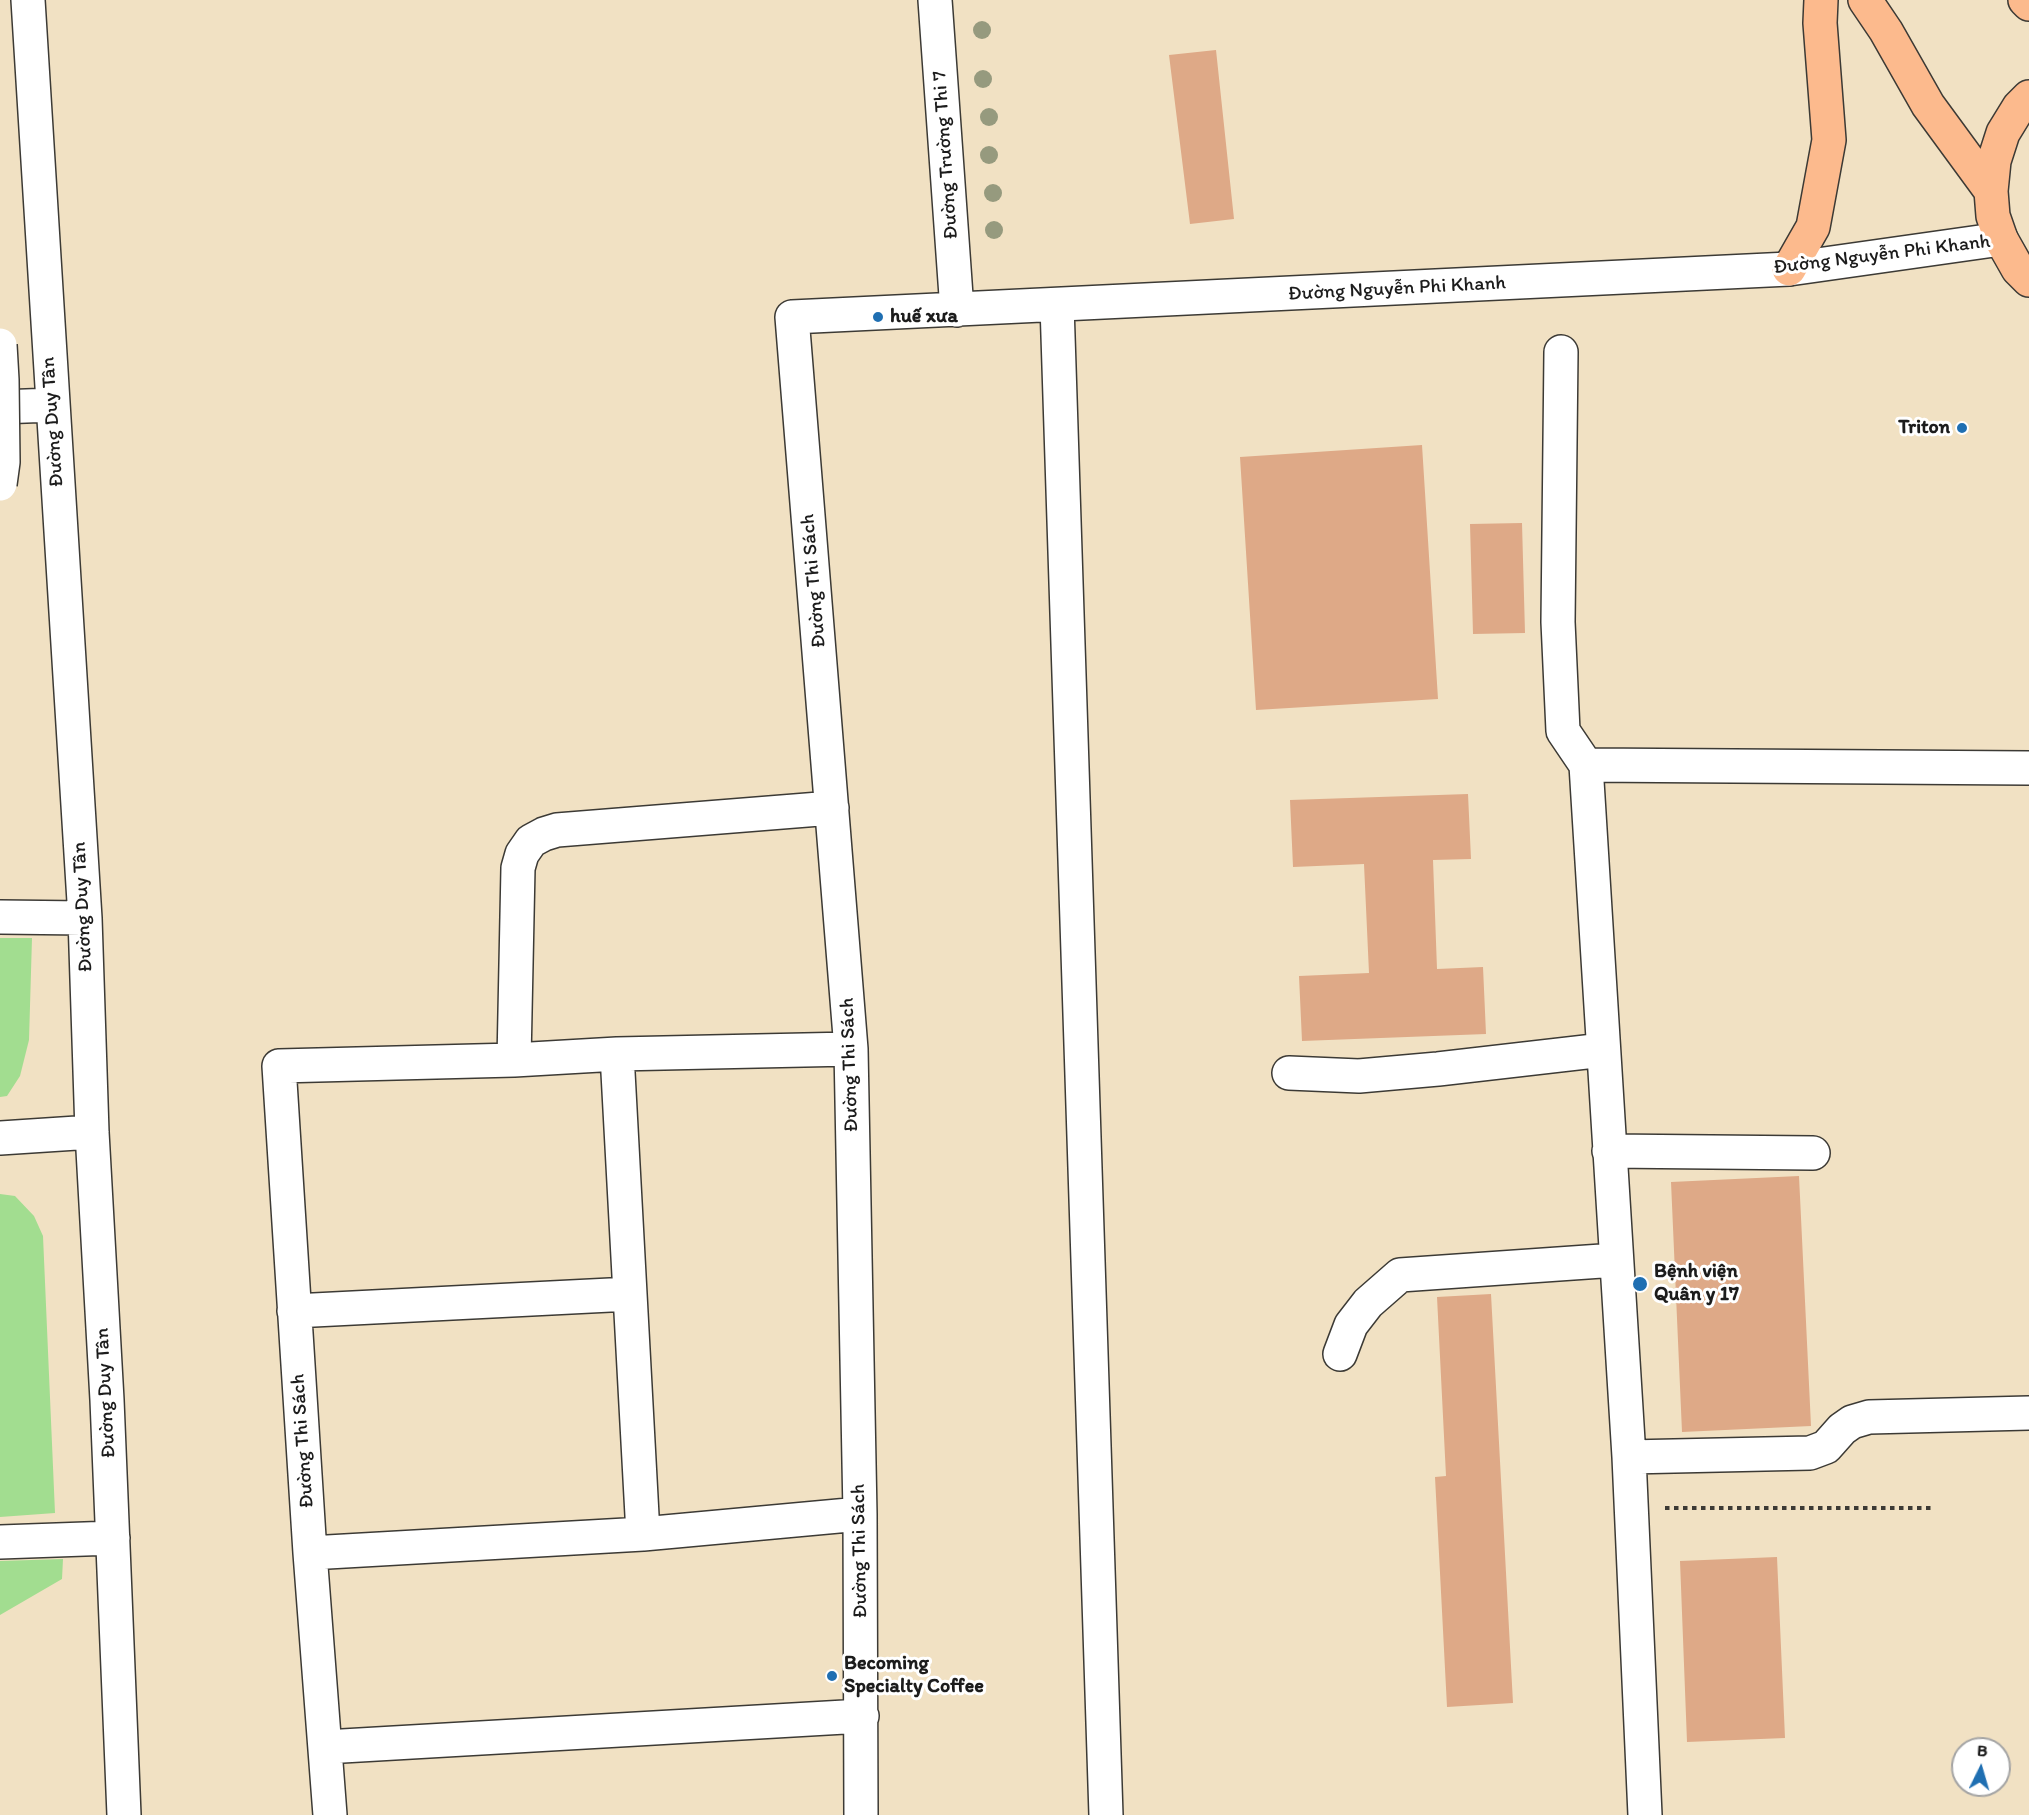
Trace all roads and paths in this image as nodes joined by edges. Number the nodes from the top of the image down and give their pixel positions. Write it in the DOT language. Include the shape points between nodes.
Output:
graph roads {
  1 [pos="28,0"];
  2 [pos="935,0"];
  3 [pos="1821,0"];
  4 [pos="1865,0"];
  5 [pos="2025,0"];
  6 [pos="2029,4"];
  7 [pos="2029,97"];
  8 [pos="1991,191"];
  9 [pos="2001,239"];
  10 [pos="1789,269"];
  11 [pos="2029,280"];
  12 [pos="1057,305"];
  13 [pos="957,310"];
  14 [pos="792,317"];
  15 [pos="0,345"];
  16 [pos="1561,352"];
  17 [pos="52,405"];
  18 [pos="0,407"];
  19 [pos="0,484"];
  20 [pos="1586,765"];
  21 [pos="2029,768"];
  22 [pos="832,808"];
  23 [pos="0,916"];
  24 [pos="85,918"];
  25 [pos="852,1049"];
  26 [pos="1603,1050"];
  27 [pos="616,1054"];
  28 [pos="514,1060"];
  29 [pos="1289,1073"];
  30 [pos="92,1132"];
  31 [pos="0,1138"];
  32 [pos="1609,1151"];
  33 [pos="1813,1153"];
  34 [pos="1616,1260"];
  35 [pos="630,1294"];
  36 [pos="294,1311"];
  37 [pos="1340,1353"];
  38 [pos="2029,1413"];
  39 [pos="1629,1457"];
  40 [pos="1932,1508"];
  41 [pos="1631,1509"];
  42 [pos="860,1514"];
  43 [pos="643,1534"];
  44 [pos="114,1538"];
  45 [pos="0,1542"];
  46 [pos="310,1553"];
  47 [pos="862,1716"];
  48 [pos="325,1747"];
  49 [pos="124,1815"];
  50 [pos="330,1815"];
  51 [pos="861,1815"];
  52 [pos="1106,1815"];
  53 [pos="1645,1815"];
  1 -- 17 [label="street, Đường Duy Tân"];
  2 -- 13 [label="street, Đường Trường Thi 7"];
  3 -- 10 [label="main road" via="1828,140 1813,227"];
  4 -- 8 [label="main road" via="1928,105"];
  5 -- 6 [label="main road"];
  7 -- 8 [label="main road" via="2003,133 1994,161"];
  8 -- 9 [label="main road" via="1993,216"];
  9 -- 10 [label="street, Đường Nguyễn Phi Khanh"];
  9 -- 11 [label="main road"];
  10 -- 12 [label="street, Đường Nguyễn Phi Khanh"];
  12 -- 13 [label="street, Đường Nguyễn Phi Khanh"];
  12 -- 52 [label="street"];
  13 -- 14 [label="street, Đường Nguyễn Phi Khanh"];
  14 -- 22 [label="street, Đường Thi Sách"];
  15 -- 19 [label="street, bridge"];
  16 -- 20 [label="street" via="1558,621 1563,731"];
  17 -- 18 [label="street"];
  17 -- 24 [label="street, Đường Duy Tân"];
  20 -- 21 [label="street"];
  20 -- 26 [label="street"];
  22 -- 25 [label="street, Đường Thi Sách"];
  22 -- 28 [label="street" via="557,830 531,842 518,868"];
  23 -- 24 [label="street"];
  24 -- 30 [label="street, Đường Duy Tân"];
  25 -- 27 [label="street"];
  25 -- 42 [label="street, Đường Thi Sách"];
  26 -- 29 [label="street" via="1359,1076"];
  26 -- 32 [label="street"];
  27 -- 28 [label="street"];
  27 -- 35 [label="street"];
  28 -- 36 [label="street, Đường Thi Sách" via="279,1066"];
  30 -- 31 [label="street"];
  30 -- 44 [label="street, Đường Duy Tân"];
  32 -- 33 [label="street"];
  32 -- 34 [label="street"];
  34 -- 37 [label="street" via="1400,1275 1368,1303 1351,1325"];
  34 -- 39 [label="street"];
  35 -- 36 [label="street"];
  35 -- 43 [label="street"];
  36 -- 46 [label="street, Đường Thi Sách"];
  38 -- 39 [label="street" via="1869,1417 1852,1422 1826,1447 1810,1453"];
  39 -- 41 [label="street"];
  40 -- 41 [label="path"];
  41 -- 53 [label="street"];
  42 -- 43 [label="street"];
  42 -- 47 [label="street, Đường Thi Sách"];
  43 -- 46 [label="street"];
  44 -- 45 [label="street"];
  44 -- 49 [label="street, Đường Duy Tân"];
  46 -- 48 [label="street, Đường Thi Sách"];
  47 -- 48 [label="street"];
  47 -- 51 [label="street, Đường Thi Sách"];
  48 -- 50 [label="street, Đường Thi Sách"];
}
